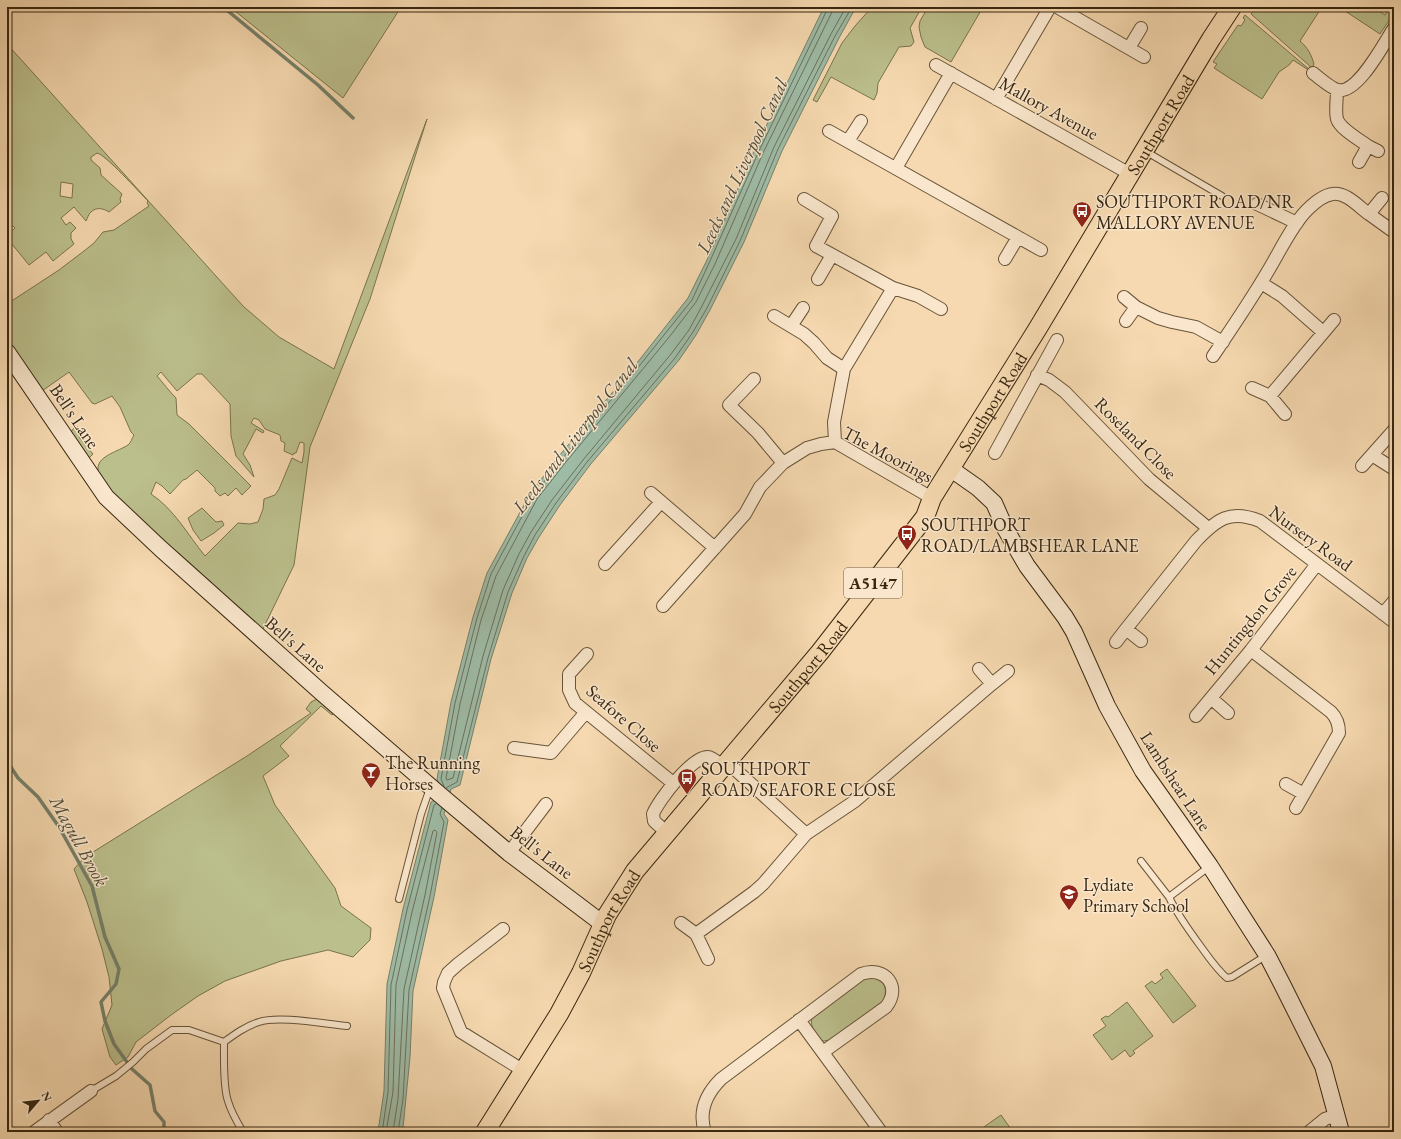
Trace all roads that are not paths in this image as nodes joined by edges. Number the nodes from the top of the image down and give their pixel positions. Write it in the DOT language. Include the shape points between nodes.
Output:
graph roads {
  1 [pos="1050,7"];
  2 [pos="1057,7"];
  3 [pos="1232,7"];
  4 [pos="1141,28"];
  5 [pos="1394,30"];
  6 [pos="1128,48"];
  7 [pos="1144,57"];
  8 [pos="936,65"];
  9 [pos="951,73"];
  10 [pos="1313,73"];
  11 [pos="1337,90"];
  12 [pos="996,99"];
  13 [pos="861,121"];
  14 [pos="830,131"];
  15 [pos="848,141"];
  16 [pos="1144,150"];
  17 [pos="1359,162"];
  18 [pos="896,168"];
  19 [pos="1130,174"];
  20 [pos="1222,196"];
  21 [pos="1382,198"];
  22 [pos="804,199"];
  23 [pos="1257,204"];
  24 [pos="1369,214"];
  25 [pos="1297,223"];
  26 [pos="1394,232"];
  27 [pos="1018,237"];
  28 [pos="1041,250"];
  29 [pos="832,255"];
  30 [pos="1005,258"];
  31 [pos="818,278"];
  32 [pos="1261,283"];
  33 [pos="893,288"];
  34 [pos="1124,296"];
  35 [pos="1136,307"];
  36 [pos="803,308"];
  37 [pos="941,309"];
  38 [pos="774,316"];
  39 [pos="1334,320"];
  40 [pos="1126,322"];
  41 [pos="791,326"];
  42 [pos="1323,332"];
  43 [pos="1057,340"];
  44 [pos="1223,342"];
  45 [pos="7,352"];
  46 [pos="1213,356"];
  47 [pos="844,369"];
  48 [pos="1037,376"];
  49 [pos="754,379"];
  50 [pos="1252,388"];
  51 [pos="1270,396"];
  52 [pos="1286,414"];
  53 [pos="1394,430"];
  54 [pos="835,442"];
  55 [pos="995,452"];
  56 [pos="1372,455"];
  57 [pos="783,463"];
  58 [pos="1362,466"];
  59 [pos="951,469"];
  60 [pos="1394,469"];
  61 [pos="651,493"];
  62 [pos="932,498"];
  63 [pos="661,502"];
  64 [pos="1208,528"];
  65 [pos="715,548"];
  66 [pos="605,564"];
  67 [pos="1318,564"];
  68 [pos="1394,601"];
  69 [pos="663,606"];
  70 [pos="1383,614"];
  71 [pos="1394,622"];
  72 [pos="1126,629"];
  73 [pos="1141,641"];
  74 [pos="1116,642"];
  75 [pos="1251,650"];
  76 [pos="588,654"];
  77 [pos="979,669"];
  78 [pos="1008,672"];
  79 [pos="992,684"];
  80 [pos="1211,698"];
  81 [pos="586,712"];
  82 [pos="1228,713"];
  83 [pos="1196,716"];
  84 [pos="514,748"];
  85 [pos="725,764"];
  86 [pos="673,783"];
  87 [pos="1286,784"];
  88 [pos="434,790"];
  89 [pos="1304,794"];
  90 [pos="546,804"];
  91 [pos="1296,808"];
  92 [pos="667,833"];
  93 [pos="806,834"];
  94 [pos="509,853"];
  95 [pos="1141,861"];
  96 [pos="1210,866"];
  97 [pos="1168,897"];
  98 [pos="399,900"];
  99 [pos="681,923"];
  100 [pos="603,924"];
  101 [pos="503,929"];
  102 [pos="696,934"];
  103 [pos="1267,955"];
  104 [pos="708,959"];
  105 [pos="799,1020"];
  106 [pos="347,1026"];
  107 [pos="224,1042"];
  108 [pos="823,1052"];
  109 [pos="524,1071"];
  110 [pos="91,1091"];
  111 [pos="1337,1115"];
  112 [pos="49,1120"];
  113 [pos="34,1132"];
  114 [pos="57,1132"];
  115 [pos="243,1132"];
  116 [pos="485,1132"];
  117 [pos="705,1132"];
  118 [pos="881,1132"];
  119 [pos="1309,1132"];
  120 [pos="1342,1132"];
  1 -- 12 [label="street"];
  2 -- 6 [label="street"];
  3 -- 16 [label="main road, Southport Road / A5147"];
  4 -- 6 [label="street"];
  5 -- 11 [label="street" via="1361,79 1346,90"];
  6 -- 7 [label="street"];
  8 -- 9 [label="street, Mallory Avenue"];
  9 -- 12 [label="street, Mallory Avenue"];
  9 -- 18 [label="street"];
  10 -- 11 [label="street"];
  11 -- 17 [label="street" via="1338,122 1373,148"];
  12 -- 19 [label="street, Mallory Avenue"];
  13 -- 15 [label="street"];
  14 -- 15 [label="street"];
  15 -- 18 [label="street"];
  16 -- 19 [label="main road, Southport Road / A5147"];
  16 -- 20 [label="lane"];
  18 -- 27 [label="street"];
  19 -- 59 [label="main road, Southport Road / A5147"];
  21 -- 24 [label="street"];
  22 -- 29 [label="street" via="832,216 816,246"];
  23 -- 25 [label="street"];
  24 -- 25 [label="street" via="1344,196 1331,194 1314,203"];
  24 -- 26 [label="street"];
  25 -- 32 [label="street"];
  27 -- 28 [label="street"];
  27 -- 30 [label="street"];
  29 -- 31 [label="street"];
  29 -- 33 [label="street"];
  32 -- 42 [label="street" via="1282,296"];
  32 -- 44 [label="street"];
  33 -- 37 [label="street" via="918,296"];
  33 -- 47 [label="street"];
  34 -- 35 [label="street"];
  35 -- 40 [label="street"];
  35 -- 44 [label="street" via="1158,318 1196,327"];
  36 -- 41 [label="street"];
  38 -- 41 [label="street"];
  39 -- 42 [label="street"];
  41 -- 47 [label="street" via="804,334 827,358"];
  42 -- 51 [label="street"];
  43 -- 48 [label="street"];
  44 -- 46 [label="street"];
  45 -- 88 [label="street, Bell's Lane" via="106,496 224,606"];
  47 -- 54 [label="street" via="834,422"];
  48 -- 55 [label="street"];
  48 -- 64 [label="street, Roseland Close" via="1049,380 1065,392 1158,488"];
  49 -- 57 [label="street" via="729,405 758,433"];
  50 -- 51 [label="street"];
  51 -- 52 [label="street"];
  53 -- 56 [label="street"];
  54 -- 57 [label="street, The Moorings" via="807,448"];
  54 -- 62 [label="street, The Moorings"];
  56 -- 58 [label="street"];
  56 -- 60 [label="street"];
  57 -- 65 [label="street, The Moorings" via="760,487 745,514"];
  59 -- 62 [label="main road, Southport Road / A5147"];
  59 -- 96 [label="street, Lambshear Lane" via="992,500 1024,561 1074,632 1107,706 1143,771"];
  61 -- 63 [label="street"];
  62 -- 85 [label="main road, Southport Road / A5147" via="925,517 820,652"];
  63 -- 65 [label="street"];
  63 -- 66 [label="street"];
  64 -- 67 [label="street, Nursery Road" via="1228,517 1250,517 1260,521"];
  64 -- 72 [label="street, Nursery Road"];
  65 -- 69 [label="street, The Moorings"];
  67 -- 70 [label="street, Nursery Road"];
  67 -- 75 [label="street, Huntingdon Grove"];
  68 -- 70 [label="street"];
  70 -- 71 [label="street, Nursery Road"];
  72 -- 73 [label="street"];
  72 -- 74 [label="street, Nursery Road"];
  75 -- 80 [label="street, Huntingdon Grove"];
  75 -- 89 [label="street" via="1331,712 1338,721 1340,733"];
  76 -- 81 [label="street, Seafore Close" via="569,674 569,690 575,703"];
  77 -- 79 [label="street"];
  78 -- 79 [label="street"];
  79 -- 93 [label="street" via="855,801"];
  80 -- 82 [label="street, Huntingdon Grove"];
  80 -- 83 [label="street, Huntingdon Grove"];
  81 -- 84 [label="street" via="551,753"];
  81 -- 86 [label="street, Seafore Close"];
  85 -- 86 [label="street" via="705,757 695,762"];
  85 -- 92 [label="main road, Southport Road / A5147"];
  85 -- 93 [label="street"];
  86 -- 92 [label="street" via="652,814 654,822"];
  87 -- 89 [label="street"];
  88 -- 94 [label="street, Bell's Lane"];
  88 -- 98 [label="lane" via="421,814"];
  89 -- 91 [label="street"];
  90 -- 94 [label="street"];
  92 -- 100 [label="main road, Southport Road / A5147" via="635,871"];
  93 -- 102 [label="street" via="763,884"];
  94 -- 100 [label="street, Bell's Lane"];
  95 -- 97 [label="lane"];
  96 -- 97 [label="lane"];
  96 -- 103 [label="street, Lambshear Lane"];
  97 -- 103 [label="lane" via="1220,973 1227,978"];
  99 -- 102 [label="street"];
  100 -- 109 [label="main road, Southport Road / A5147" via="559,1014"];
  101 -- 109 [label="street" via="448,973 443,988 461,1032"];
  102 -- 104 [label="street"];
  103 -- 111 [label="street, Lambshear Lane" via="1322,1066"];
  105 -- 108 [label="street"];
  105 -- 108 [label="street" via="861,974 879,972 888,979 892,991 886,1007"];
  105 -- 117 [label="street" via="715,1086 703,1109"];
  106 -- 107 [label="lane" via="278,1019 260,1021 244,1028"];
  107 -- 110 [label="lane" via="189,1030 172,1030 116,1076"];
  107 -- 115 [label="lane" via="227,1100"];
  108 -- 118 [label="street"];
  109 -- 116 [label="main road, Southport Road / A5147"];
  110 -- 112 [label="street"];
  111 -- 119 [label="street" via="1325,1119"];
  111 -- 120 [label="street, Lambshear Lane"];
  112 -- 113 [label="street"];
  112 -- 114 [label="street"];
}
